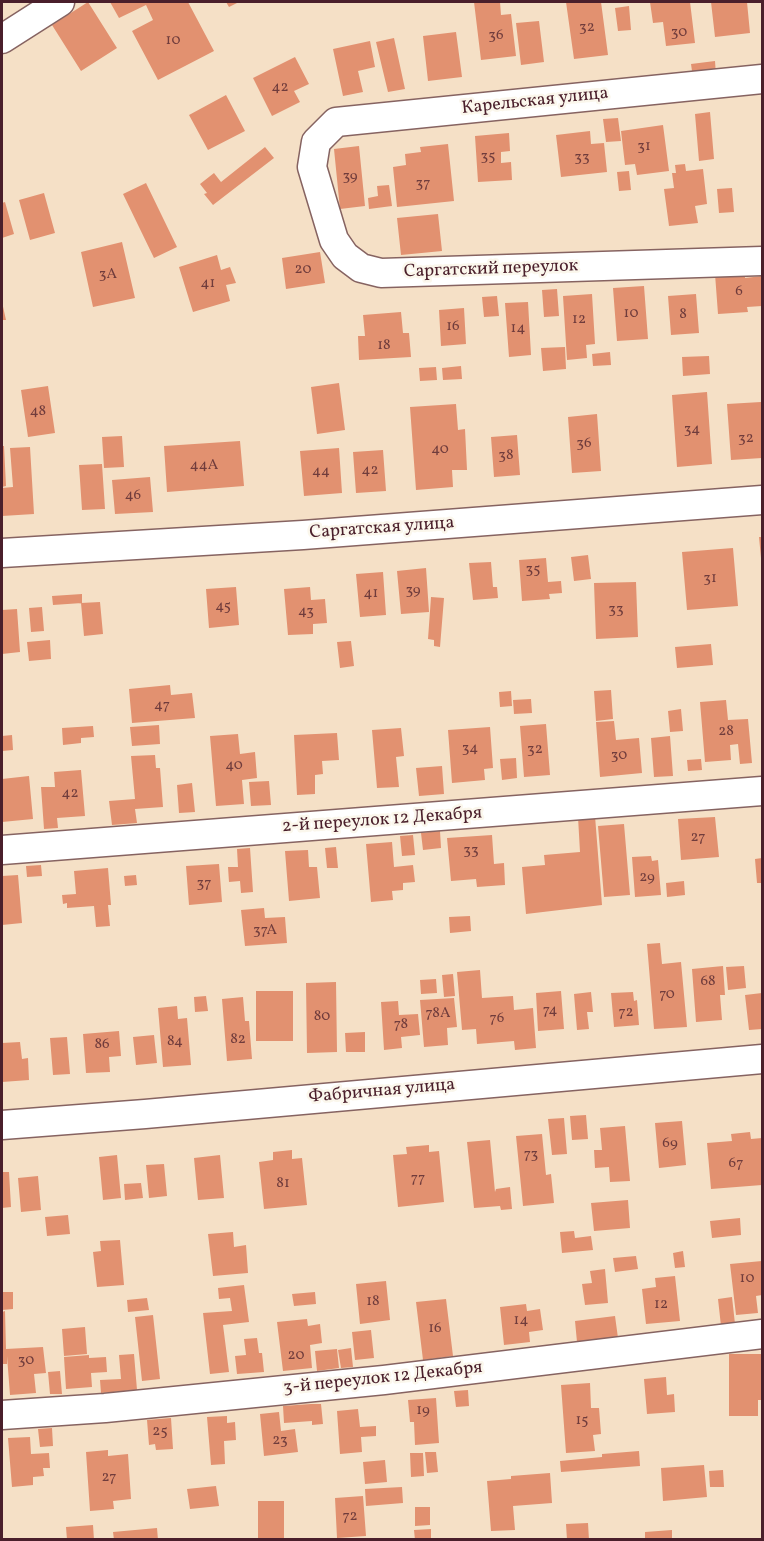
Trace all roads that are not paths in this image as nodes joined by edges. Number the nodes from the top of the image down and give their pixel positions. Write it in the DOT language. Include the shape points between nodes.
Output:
graph roads {
  1 [pos="60,2"];
  2 [pos="2,39"];
  3 [pos="762,79"];
  4 [pos="316,142"];
  5 [pos="762,261"];
  6 [pos="762,500"];
  7 [pos="2,553"];
  8 [pos="762,791"];
  9 [pos="2,850"];
  10 [pos="762,1059"];
  11 [pos="2,1125"];
  12 [pos="762,1334"];
  13 [pos="2,1415"];
  1 -- 2 [label="street"];
  3 -- 4 [label="street, Карельская улица" via="336,122"];
  4 -- 5 [label="street, Саргатский переулок" via="312,167 334,240 345,256 371,271"];
  6 -- 7 [label="street, Саргатская улица"];
  8 -- 9 [label="street, 2-й переулок 12 Декабря"];
  10 -- 11 [label="street, Фабричная улица"];
  12 -- 13 [label="street, 3-й переулок 12 Декабря" via="384,1380"];
}
